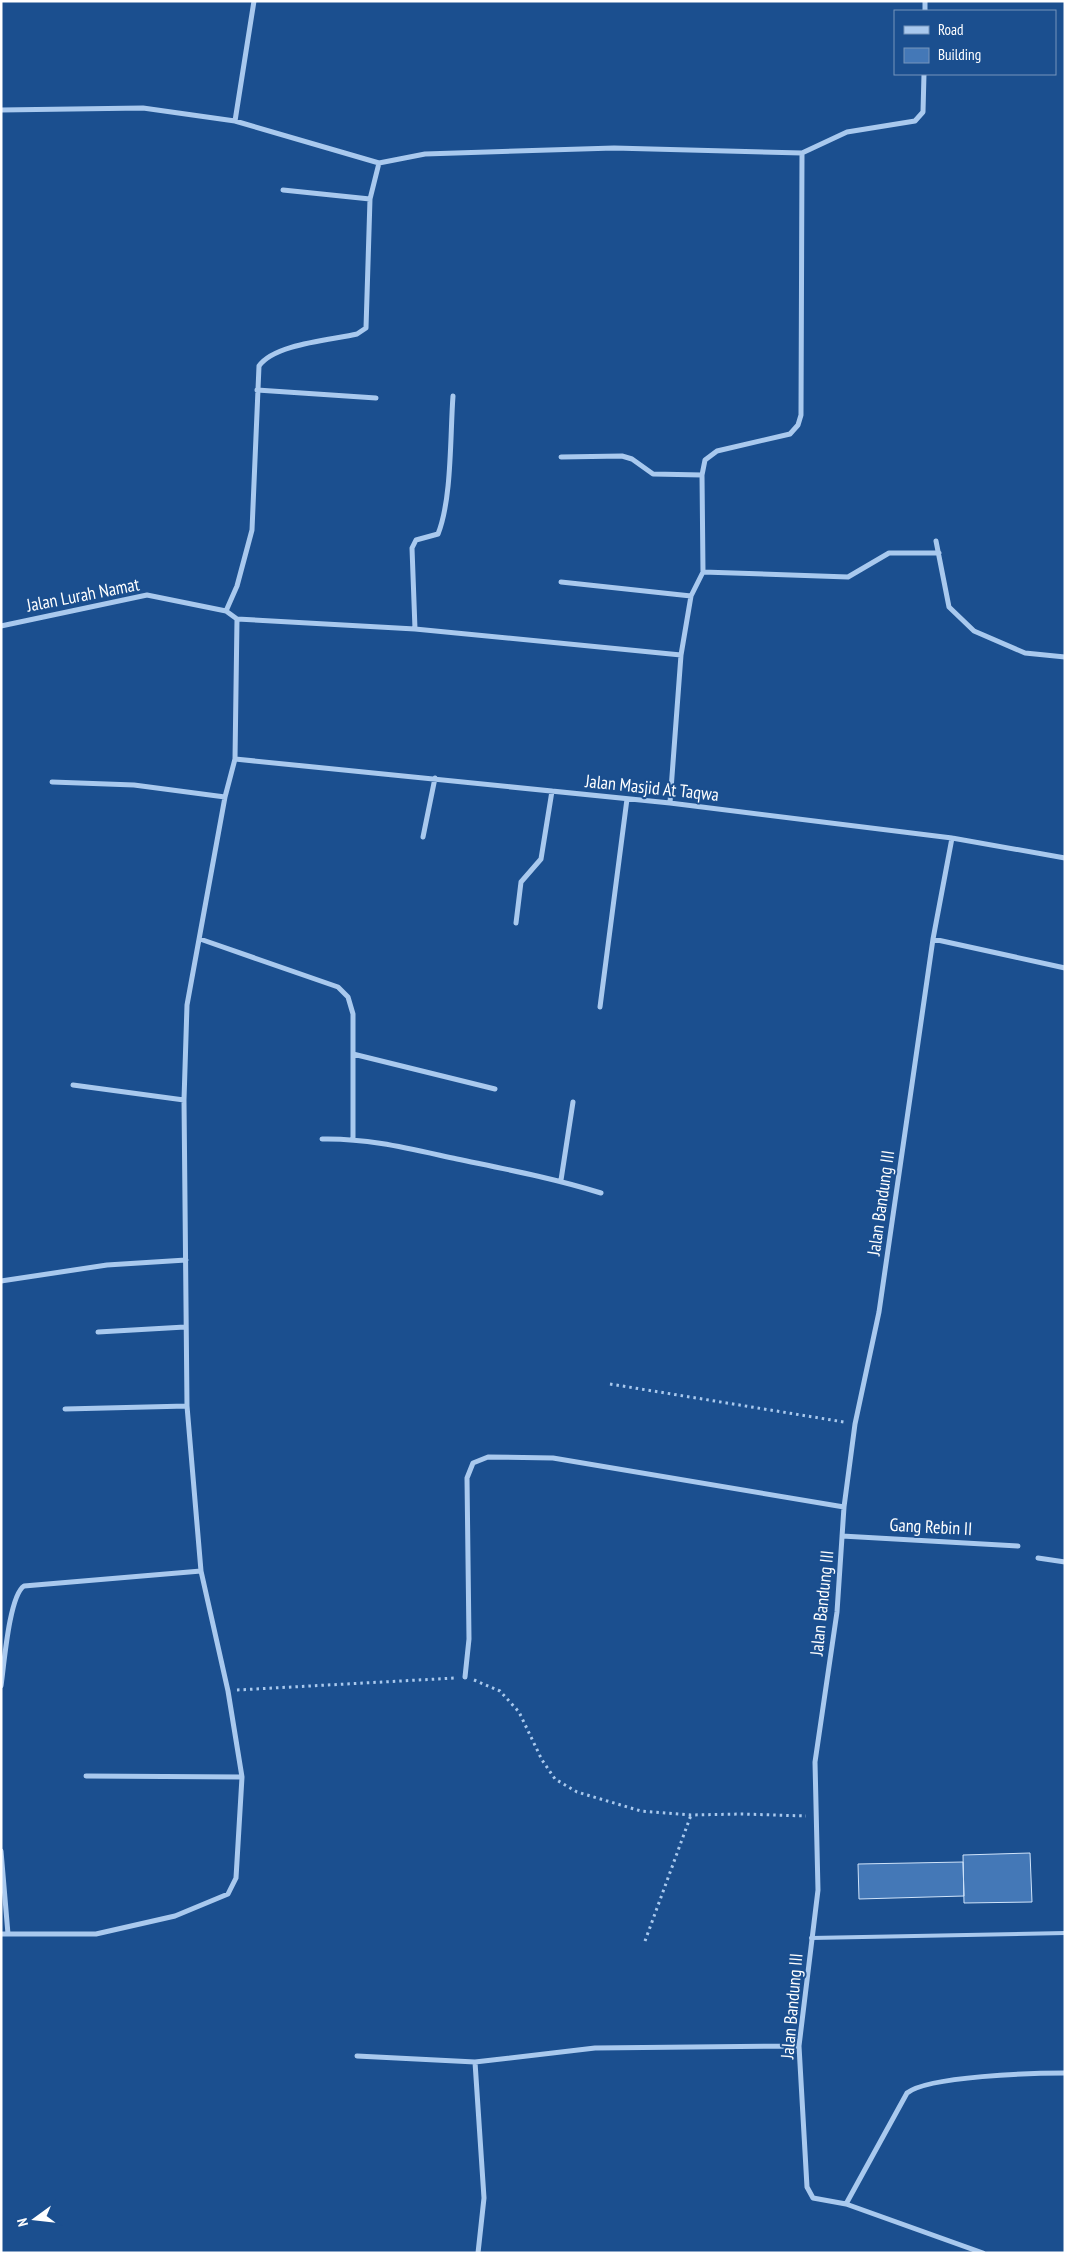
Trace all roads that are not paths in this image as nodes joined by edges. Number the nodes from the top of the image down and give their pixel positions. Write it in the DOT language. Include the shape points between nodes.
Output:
graph roads {
  1 [pos="254,1"];
  2 [pos="924,75"];
  3 [pos="1,110"];
  4 [pos="235,121"];
  5 [pos="802,153"];
  6 [pos="379,164"];
  7 [pos="283,190"];
  8 [pos="370,199"];
  9 [pos="257,390"];
  10 [pos="453,396"];
  11 [pos="376,398"];
  12 [pos="561,457"];
  13 [pos="702,475"];
  14 [pos="936,541"];
  15 [pos="939,553"];
  16 [pos="703,572"];
  17 [pos="561,582"];
  18 [pos="691,596"];
  19 [pos="226,611"];
  20 [pos="237,619"];
  21 [pos="1,626"];
  22 [pos="415,629"];
  23 [pos="681,655"];
  24 [pos="1065,657"];
  25 [pos="235,759"];
  26 [pos="435,778"];
  27 [pos="52,782"];
  28 [pos="552,791"];
  29 [pos="225,797"];
  30 [pos="627,799"];
  31 [pos="670,803"];
  32 [pos="423,837"];
  33 [pos="952,838"];
  34 [pos="1065,858"];
  35 [pos="516,923"];
  36 [pos="200,939"];
  37 [pos="933,939"];
  38 [pos="1065,968"];
  39 [pos="600,1007"];
  40 [pos="353,1054"];
  41 [pos="73,1085"];
  42 [pos="495,1089"];
  43 [pos="184,1100"];
  44 [pos="573,1102"];
  45 [pos="322,1139"];
  46 [pos="353,1139"];
  47 [pos="561,1180"];
  48 [pos="601,1193"];
  49 [pos="186,1260"];
  50 [pos="1,1281"];
  51 [pos="185,1327"];
  52 [pos="98,1332"];
  53 [pos="187,1406"];
  54 [pos="65,1409"];
  55 [pos="844,1507"];
  56 [pos="842,1536"];
  57 [pos="1018,1546"];
  58 [pos="1038,1558"];
  59 [pos="1065,1562"];
  60 [pos="201,1571"];
  61 [pos="465,1677"];
  62 [pos="1,1686"];
  63 [pos="86,1776"];
  64 [pos="242,1777"];
  65 [pos="1,1851"];
  66 [pos="1065,1933"];
  67 [pos="1,1934"];
  68 [pos="8,1934"];
  69 [pos="811,1938"];
  70 [pos="799,2046"];
  71 [pos="357,2056"];
  72 [pos="475,2062"];
  73 [pos="1065,2073"];
  74 [pos="846,2204"];
  75 [pos="478,2253"];
  76 [pos="982,2253"];
  1 -- 4 [label="street"];
  2 -- 5 [label="street" via="923,112 915,121 847,132"];
  3 -- 4 [label="street" via="144,108"];
  4 -- 6 [label="street"];
  5 -- 6 [label="street" via="614,148 425,154"];
  5 -- 13 [label="street" via="801,415 798,425 790,434 717,451 705,460"];
  6 -- 8 [label="street"];
  7 -- 8 [label="street"];
  8 -- 9 [label="street" via="366,328 357,334 284,350 266,358 259,366"];
  9 -- 11 [label="street"];
  9 -- 19 [label="street" via="252,530 237,586"];
  10 -- 22 [label="street" via="446,501 440,528 433,537 416,540 412,548"];
  12 -- 13 [label="street" via="622,456 653,474"];
  13 -- 16 [label="street"];
  14 -- 15 [label="street"];
  15 -- 16 [label="street" via="889,553 848,577"];
  15 -- 24 [label="street" via="949,607 974,631 1025,652"];
  16 -- 18 [label="street"];
  17 -- 18 [label="street"];
  18 -- 23 [label="street"];
  19 -- 20 [label="street, Jalan Lurah Namat"];
  19 -- 21 [label="street, Jalan Lurah Namat" via="147,595"];
  20 -- 22 [label="street"];
  20 -- 25 [label="street"];
  22 -- 23 [label="street"];
  23 -- 31 [label="street"];
  25 -- 26 [label="street, Jalan Masjid At Taqwa"];
  25 -- 29 [label="street"];
  26 -- 28 [label="street, Jalan Masjid At Taqwa"];
  26 -- 32 [label="street"];
  27 -- 29 [label="street" via="134,785"];
  28 -- 30 [label="street, Jalan Masjid At Taqwa"];
  28 -- 35 [label="street" via="541,859 521,882"];
  29 -- 36 [label="street"];
  30 -- 31 [label="street, Jalan Masjid At Taqwa"];
  30 -- 39 [label="street"];
  31 -- 33 [label="street, Jalan Masjid At Taqwa"];
  33 -- 34 [label="street, Jalan Masjid At Taqwa"];
  33 -- 37 [label="street, Jalan Bandung III"];
  36 -- 40 [label="street" via="338,987 348,997 353,1014"];
  36 -- 43 [label="street" via="187,1005"];
  37 -- 38 [label="street"];
  37 -- 55 [label="street, Jalan Bandung III" via="879,1312 855,1424"];
  40 -- 42 [label="street"];
  40 -- 46 [label="street"];
  41 -- 43 [label="street"];
  43 -- 49 [label="street"];
  44 -- 47 [label="street"];
  45 -- 46 [label="street"];
  46 -- 47 [label="street"];
  47 -- 48 [label="street"];
  49 -- 50 [label="street" via="107,1265"];
  49 -- 51 [label="street"];
  51 -- 52 [label="street"];
  51 -- 53 [label="street"];
  53 -- 54 [label="street"];
  53 -- 60 [label="street"];
  55 -- 56 [label="street, Jalan Bandung III"];
  55 -- 61 [label="street" via="552,1458 488,1457 473,1463 467,1478 469,1630"];
  56 -- 57 [label="street, Gang Rebin II"];
  56 -- 69 [label="street, Jalan Bandung III" via="837,1612 815,1762 818,1890"];
  58 -- 59 [label="street"];
  60 -- 62 [label="street" via="24,1586 17,1592 13,1606"];
  60 -- 64 [label="street" via="228,1692"];
  63 -- 64 [label="street"];
  64 -- 68 [label="street" via="236,1878 228,1894 175,1916 96,1934"];
  65 -- 68 [label="street"];
  66 -- 69 [label="lane"];
  67 -- 68 [label="street"];
  69 -- 70 [label="street, Jalan Bandung III"];
  70 -- 72 [label="street" via="596,2048"];
  70 -- 74 [label="street, Jalan Bandung III" via="807,2188 814,2198"];
  71 -- 72 [label="street"];
  72 -- 75 [label="street" via="484,2198"];
  73 -- 74 [label="street" via="944,2081 913,2088 907,2093"];
  74 -- 76 [label="street, Jalan Bandung III"];
}
